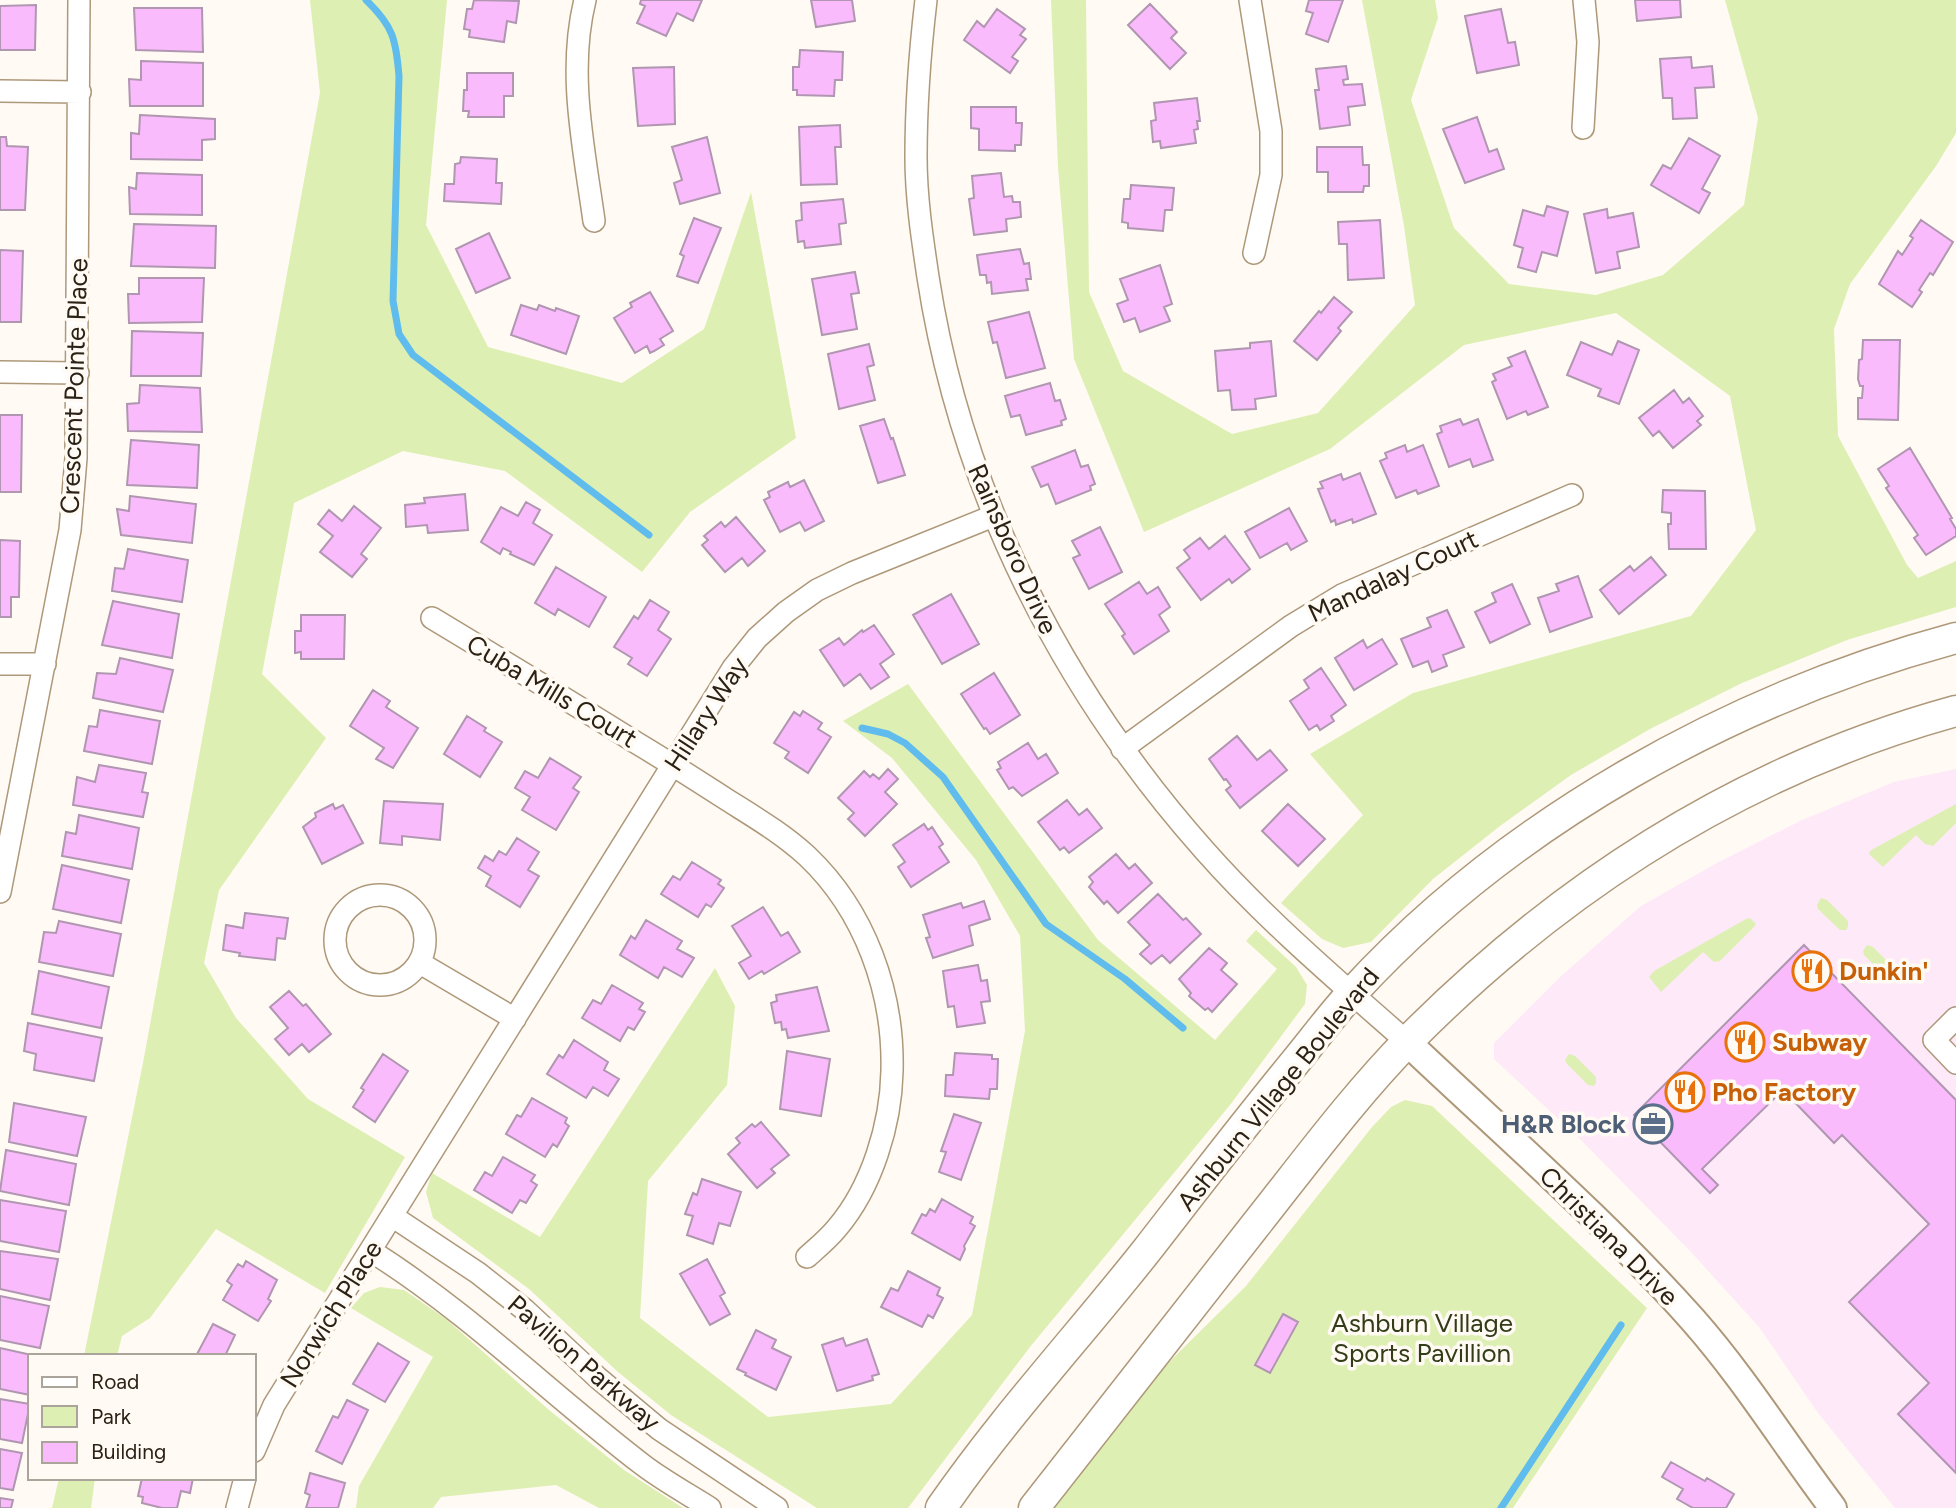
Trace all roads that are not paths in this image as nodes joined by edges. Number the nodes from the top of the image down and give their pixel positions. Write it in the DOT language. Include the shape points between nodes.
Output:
graph roads {
  1 [pos="79,0"];
  2 [pos="585,0"];
  3 [pos="926,0"];
  4 [pos="1250,0"];
  5 [pos="1584,0"];
  6 [pos="0,90"];
  7 [pos="80,92"];
  8 [pos="1583,128"];
  9 [pos="594,221"];
  10 [pos="1254,253"];
  11 [pos="0,372"];
  12 [pos="78,373"];
  13 [pos="1572,495"];
  14 [pos="993,516"];
  15 [pos="432,618"];
  16 [pos="1956,638"];
  17 [pos="0,664"];
  18 [pos="45,664"];
  19 [pos="1956,711"];
  20 [pos="1122,749"];
  21 [pos="672,764"];
  22 [pos="0,892"];
  23 [pos="420,963"];
  24 [pos="1352,993"];
  25 [pos="515,1018"];
  26 [pos="1956,1018"];
  27 [pos="1407,1042"];
  28 [pos="1956,1063"];
  29 [pos="392,1216"];
  30 [pos="371,1251"];
  31 [pos="807,1257"];
  32 [pos="256,1446"];
  33 [pos="244,1480"];
  34 [pos="237,1508"];
  35 [pos="710,1508"];
  36 [pos="777,1508"];
  37 [pos="941,1508"];
  38 [pos="1034,1508"];
  39 [pos="1833,1508"];
  1 -- 7 [label="street, Crescent Pointe Place"];
  2 -- 9 [label="street" via="576,85"];
  3 -- 14 [label="street, Rainsboro Drive" via="916,158 922,233 949,381"];
  4 -- 10 [label="street" via="1271,131 1271,175"];
  5 -- 8 [label="street" via="1588,43"];
  6 -- 7 [label="street"];
  7 -- 12 [label="street, Crescent Pointe Place"];
  11 -- 12 [label="street"];
  12 -- 18 [label="street, Crescent Pointe Place" via="70,530"];
  13 -- 20 [label="street, Mandalay Court" via="1342,595 1291,626"];
  14 -- 20 [label="street, Rainsboro Drive" via="1045,627"];
  14 -- 21 [label="street, Hillary Way" via="852,573 786,612 733,668"];
  15 -- 21 [label="street, Cuba Mills Court"];
  16 -- 24 [label="main road, Ashburn Village Boulevard" via="1839,675 1659,755 1542,828 1434,913"];
  17 -- 18 [label="street"];
  18 -- 22 [label="street, Crescent Pointe Place"];
  19 -- 27 [label="main road" via="1834,751 1695,817 1549,914"];
  20 -- 24 [label="street, Rainsboro Drive" via="1206,853"];
  21 -- 25 [label="street, Hillary Way"];
  21 -- 31 [label="street, Cuba Mills Court" via="778,832 808,857 855,918 879,971 893,1047 886,1123 859,1195 838,1228"];
  23 -- 23 [label="street" via="397,983 381,986 359,980 341,964 335,949 340,918 361,898 382,895 403,900 422,921 426,935"];
  23 -- 25 [label="street"];
  24 -- 27 [label="street, Christiana Drive"];
  24 -- 37 [label="main road, Ashburn Village Boulevard" via="1008,1418"];
  25 -- 29 [label="street, Hillary Way"];
  26 -- 28 [label="street" via="1934,1040"];
  27 -- 38 [label="main road" via="1333,1127"];
  27 -- 39 [label="street, Christiana Drive" via="1694,1321"];
  29 -- 30 [label="street, Norwich Place"];
  29 -- 36 [label="street, Pavilion Parkway" via="525,1310 659,1429"];
  30 -- 32 [label="street, Norwich Place" via="274,1405"];
  30 -- 35 [label="street, Pavilion Parkway" via="495,1340 645,1467"];
  33 -- 34 [label="street"];
}
